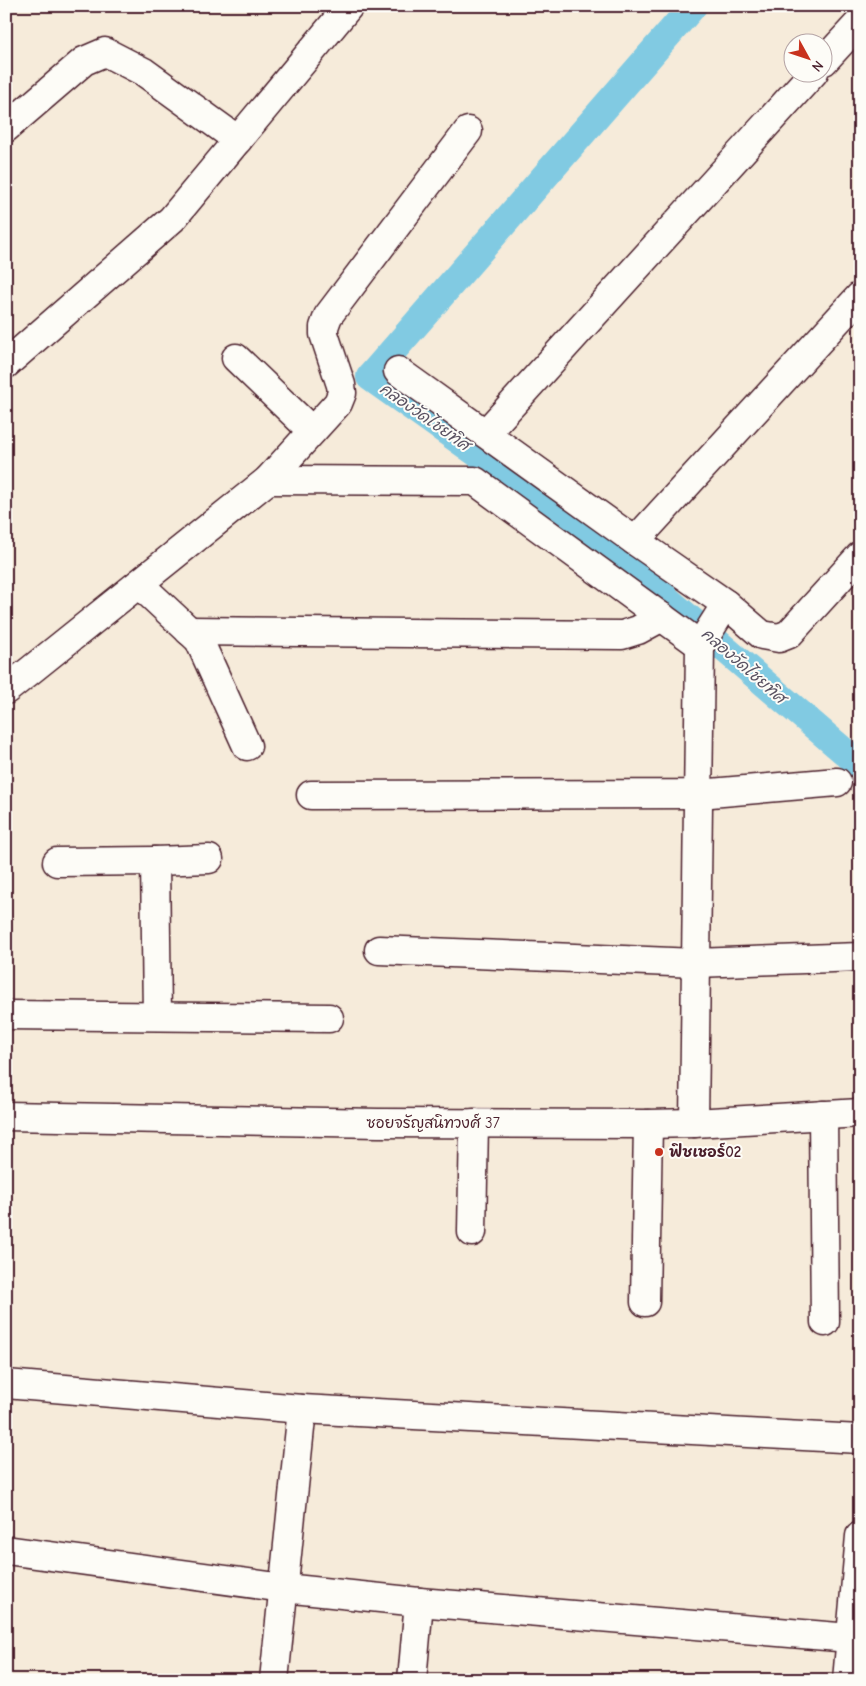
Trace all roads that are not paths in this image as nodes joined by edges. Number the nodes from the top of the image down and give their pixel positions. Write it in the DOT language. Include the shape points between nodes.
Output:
graph roads {
  1 [pos="349,6"];
  2 [pos="860,22"];
  3 [pos="834,51"];
  4 [pos="805,82"];
  5 [pos="6,128"];
  6 [pos="468,131"];
  7 [pos="238,140"];
  8 [pos="860,296"];
  9 [pos="236,358"];
  10 [pos="6,364"];
  11 [pos="398,370"];
  12 [pos="312,431"];
  13 [pos="486,433"];
  14 [pos="268,480"];
  15 [pos="635,541"];
  16 [pos="860,556"];
  17 [pos="139,584"];
  18 [pos="662,617"];
  19 [pos="710,629"];
  20 [pos="189,630"];
  21 [pos="6,690"];
  22 [pos="247,746"];
  23 [pos="837,782"];
  24 [pos="699,794"];
  25 [pos="311,795"];
  26 [pos="209,859"];
  27 [pos="155,861"];
  28 [pos="58,862"];
  29 [pos="378,950"];
  30 [pos="860,957"];
  31 [pos="696,963"];
  32 [pos="6,1015"];
  33 [pos="158,1016"];
  34 [pos="329,1018"];
  35 [pos="860,1113"];
  36 [pos="823,1115"];
  37 [pos="6,1116"];
  38 [pos="474,1123"];
  39 [pos="694,1123"];
  40 [pos="648,1124"];
  41 [pos="472,1232"];
  42 [pos="645,1302"];
  43 [pos="825,1322"];
  44 [pos="6,1384"];
  45 [pos="302,1409"];
  46 [pos="860,1439"];
  47 [pos="860,1536"];
  48 [pos="6,1550"];
  49 [pos="858,1575"];
  50 [pos="284,1588"];
  51 [pos="419,1602"];
  52 [pos="850,1638"];
  53 [pos="274,1680"];
  54 [pos="412,1680"];
  55 [pos="847,1680"];
  1 -- 7 [label="street"];
  2 -- 3 [label="street"];
  4 -- 13 [label="street"];
  5 -- 7 [label="street" via="84,61 105,52 144,72"];
  6 -- 12 [label="street" via="328,316 324,334 342,393 338,403"];
  7 -- 10 [label="street" via="172,219"];
  8 -- 15 [label="street"];
  9 -- 12 [label="street"];
  11 -- 13 [label="street"];
  12 -- 14 [label="street"];
  13 -- 15 [label="street"];
  14 -- 17 [label="street"];
  14 -- 18 [label="street" via="475,481"];
  15 -- 19 [label="street"];
  16 -- 19 [label="street" via="789,634 779,638"];
  17 -- 20 [label="street"];
  17 -- 21 [label="street"];
  18 -- 19 [label="street"];
  18 -- 20 [label="street" via="622,635"];
  19 -- 24 [label="street"];
  20 -- 22 [label="street" via="199,640"];
  23 -- 24 [label="street"];
  24 -- 25 [label="street"];
  24 -- 31 [label="street"];
  26 -- 27 [label="street"];
  27 -- 28 [label="street"];
  27 -- 33 [label="street"];
  29 -- 31 [label="street"];
  30 -- 31 [label="street"];
  31 -- 39 [label="street"];
  32 -- 33 [label="street"];
  33 -- 34 [label="street"];
  35 -- 36 [label="street, ซอยจรัญสนิทวงศ์ 37"];
  36 -- 39 [label="street, ซอยจรัญสนิทวงศ์ 37"];
  36 -- 43 [label="street"];
  37 -- 38 [label="street, ซอยจรัญสนิทวงศ์ 37"];
  38 -- 40 [label="street, ซอยจรัญสนิทวงศ์ 37"];
  38 -- 41 [label="street"];
  39 -- 40 [label="street, ซอยจรัญสนิทวงศ์ 37"];
  40 -- 42 [label="street"];
  44 -- 45 [label="street"];
  45 -- 46 [label="street"];
  45 -- 50 [label="street"];
  47 -- 49 [label="street"];
  48 -- 50 [label="street"];
  49 -- 52 [label="street"];
  50 -- 51 [label="street"];
  50 -- 53 [label="street"];
  51 -- 52 [label="street"];
  51 -- 54 [label="street"];
  52 -- 55 [label="street"];
}
